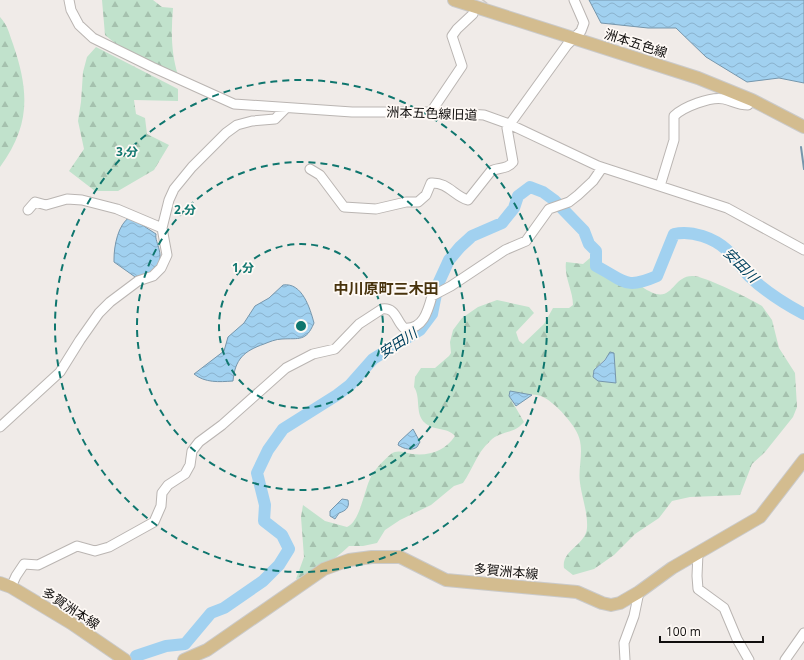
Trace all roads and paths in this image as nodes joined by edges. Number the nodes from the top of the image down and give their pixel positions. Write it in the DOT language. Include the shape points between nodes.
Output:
graph roads {
  1 [pos="69,0"];
  2 [pos="454,0"];
  3 [pos="574,0"];
  4 [pos="473,14"];
  5 [pos="574,38"];
  6 [pos="752,100"];
  7 [pos="285,109"];
  8 [pos="431,112"];
  9 [pos="509,124"];
  10 [pos="804,127"];
  11 [pos="602,168"];
  12 [pos="310,169"];
  13 [pos="660,186"];
  14 [pos="28,210"];
  15 [pos="162,228"];
  16 [pos="804,250"];
  17 [pos="0,427"];
  18 [pos="804,460"];
  19 [pos="698,553"];
  20 [pos="6,585"];
  21 [pos="639,592"];
  22 [pos="804,633"];
  23 [pos="125,660"];
  24 [pos="184,660"];
  25 [pos="625,660"];
  26 [pos="749,660"];
  27 [pos="785,660"];
  1 -- 7 [label="street, 洲本五色線旧道" via="79,25 85,32 104,43 234,104"];
  2 -- 5 [label="main road, 洲本五色線"];
  3 -- 5 [label="street" via="584,23"];
  4 -- 8 [label="street" via="452,36 462,66"];
  5 -- 6 [label="main road, 洲本五色線" via="698,78"];
  5 -- 9 [label="street"];
  6 -- 10 [label="main road, 洲本五色線"];
  6 -- 13 [label="street" via="748,105 739,105 723,98 692,104 680,110 674,116 674,140"];
  7 -- 8 [label="street, 洲本五色線旧道"];
  7 -- 15 [label="street" via="275,119 243,123 226,133 174,189"];
  8 -- 9 [label="street, 洲本五色線旧道" via="484,115"];
  9 -- 11 [label="street, 洲本五色線旧道"];
  9 -- 12 [label="street" via="506,131 513,162 508,167 495,168 491,171 468,200 449,188 432,183 426,196 418,202 376,209 344,207 320,175"];
  11 -- 13 [label="street, 洲本五色線旧道"];
  11 -- 20 [label="street" via="578,196 547,212 526,241 505,250 436,294 421,323 404,328 393,312 382,309 359,324 335,349 313,354 286,368 195,447 185,474 168,485 162,493 161,506 154,522 109,547 95,551 77,546 38,564 24,564"];
  13 -- 16 [label="street, 洲本五色線旧道" via="727,208"];
  14 -- 15 [label="street" via="36,202 46,205 67,199 82,200 117,209"];
  15 -- 17 [label="street" via="167,255 161,268 153,276 138,281 110,302 99,313 60,372"];
  18 -- 19 [label="main road, 多賀洲本線" via="760,517"];
  19 -- 21 [label="main road, 多賀洲本線"];
  19 -- 26 [label="street" via="698,589 724,608"];
  20 -- 23 [label="main road, 多賀洲本線"];
  21 -- 24 [label="main road, 多賀洲本線" via="611,605 577,592 446,580 400,557 349,560 324,570 207,650"];
  21 -- 25 [label="street" via="624,644"];
  22 -- 27 [label="street"];
}
